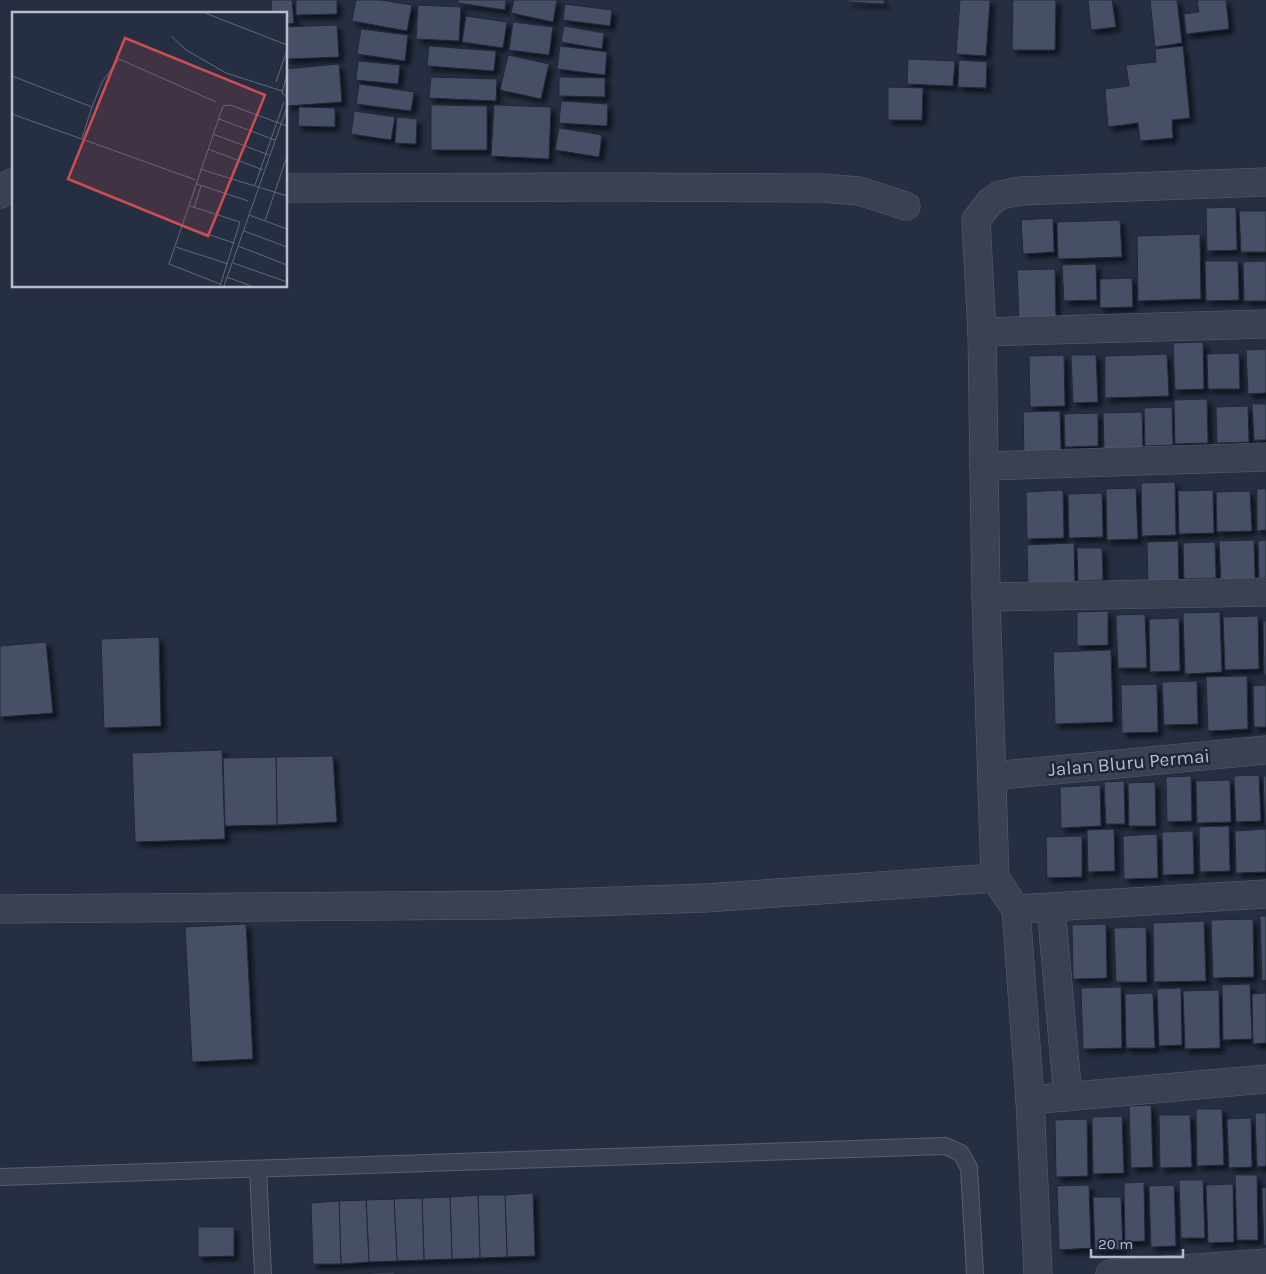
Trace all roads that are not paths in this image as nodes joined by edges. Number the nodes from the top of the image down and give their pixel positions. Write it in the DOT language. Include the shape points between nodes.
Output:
graph roads {
  1 [pos="1266,182"];
  2 [pos="12,183"];
  3 [pos="288,188"];
  4 [pos="0,194"];
  5 [pos="906,206"];
  6 [pos="1266,324"];
  7 [pos="982,332"];
  8 [pos="1266,457"];
  9 [pos="984,466"];
  10 [pos="1266,592"];
  11 [pos="986,597"];
  12 [pos="1266,750"];
  13 [pos="992,776"];
  14 [pos="995,878"];
  15 [pos="1266,894"];
  16 [pos="1051,908"];
  17 [pos="0,909"];
  18 [pos="1016,909"];
  19 [pos="1266,1078"];
  20 [pos="1068,1097"];
  21 [pos="1030,1100"];
  22 [pos="258,1170"];
  23 [pos="0,1177"];
  24 [pos="1266,1263"];
  25 [pos="263,1274"];
  26 [pos="975,1274"];
  27 [pos="1038,1274"];
  28 [pos="1110,1274"];
  1 -- 7 [label="street" via="1021,191 1000,195 976,220"];
  2 -- 4 [label="street"];
  3 -- 5 [label="street" via="820,188 859,191"];
  6 -- 7 [label="street"];
  7 -- 9 [label="street"];
  8 -- 9 [label="street"];
  9 -- 11 [label="street"];
  10 -- 11 [label="street"];
  11 -- 13 [label="street"];
  12 -- 13 [label="street, Jalan Bluru Permai"];
  13 -- 14 [label="street"];
  14 -- 17 [label="street" via="706,898 503,905"];
  14 -- 18 [label="street"];
  15 -- 16 [label="street"];
  16 -- 18 [label="street"];
  16 -- 20 [label="street"];
  18 -- 21 [label="street"];
  19 -- 20 [label="street"];
  20 -- 21 [label="street"];
  21 -- 27 [label="street"];
  22 -- 23 [label="lane"];
  22 -- 25 [label="lane"];
  22 -- 26 [label="lane" via="945,1146 961,1153 969,1168"];
  24 -- 28 [label="street"];
}
